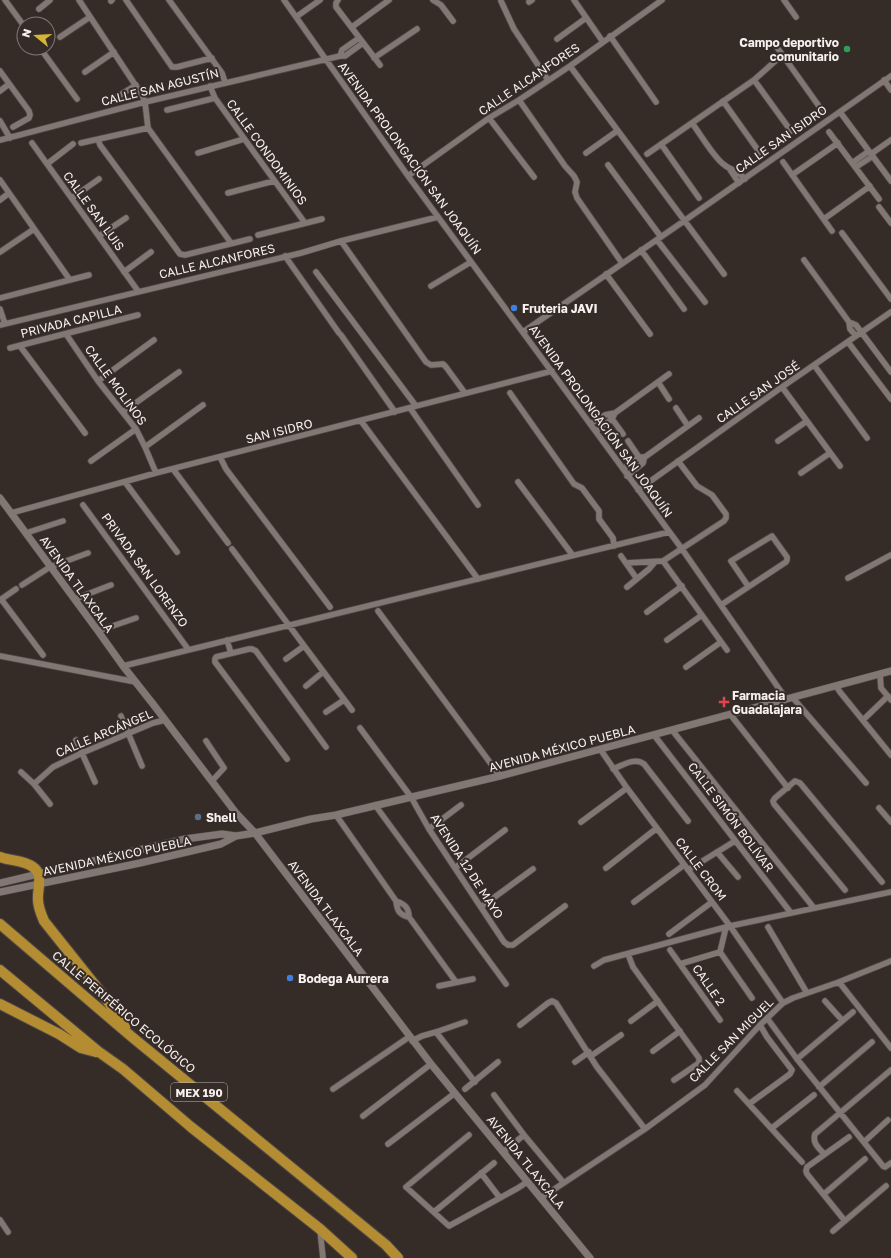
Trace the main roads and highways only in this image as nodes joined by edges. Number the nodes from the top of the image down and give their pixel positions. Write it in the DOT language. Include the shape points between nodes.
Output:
graph roads {
  1 [pos="0,498"];
  2 [pos="891,671"];
  3 [pos="255,833"];
  4 [pos="236,836"];
  5 [pos="0,857"];
  6 [pos="39,879"];
  7 [pos="0,883"];
  8 [pos="0,892"];
  9 [pos="0,924"];
  10 [pos="0,970"];
  11 [pos="0,1004"];
  12 [pos="132,1037"];
  13 [pos="99,1052"];
  14 [pos="352,1258"];
  15 [pos="398,1258"];
  16 [pos="590,1258"];
  1 -- 3 [label="main road, AVENIDA TLAXCALA" via="123,666 236,813"];
  2 -- 3 [label="main road, AVENIDA MÉXICO PUEBLA" via="500,776"];
  3 -- 4 [label="main road, AVENIDA MÉXICO PUEBLA"];
  3 -- 16 [label="main road, AVENIDA TLAXCALA" via="411,1039"];
  4 -- 6 [label="main road, AVENIDA MÉXICO PUEBLA" via="221,844"];
  4 -- 6 [label="main road, AVENIDA MÉXICO PUEBLA" via="222,834 185,839"];
  5 -- 6 [label="highway" via="35,868"];
  6 -- 7 [label="main road, AVENIDA MÉXICO PUEBLA"];
  6 -- 8 [label="main road, AVENIDA MÉXICO PUEBLA"];
  6 -- 12 [label="highway" via="38,899 44,921 107,1000"];
  9 -- 12 [label="highway, CALLE PERIFÉRICO ECOLÓGICO / MEX 190"];
  10 -- 13 [label="highway, MEX 190"];
  11 -- 13 [label="highway" via="81,1048"];
  12 -- 15 [label="highway, CALLE PERIFÉRICO ECOLÓGICO / MEX 190" via="386,1245"];
  13 -- 14 [label="highway, MEX 190" via="320,1229"];
}
